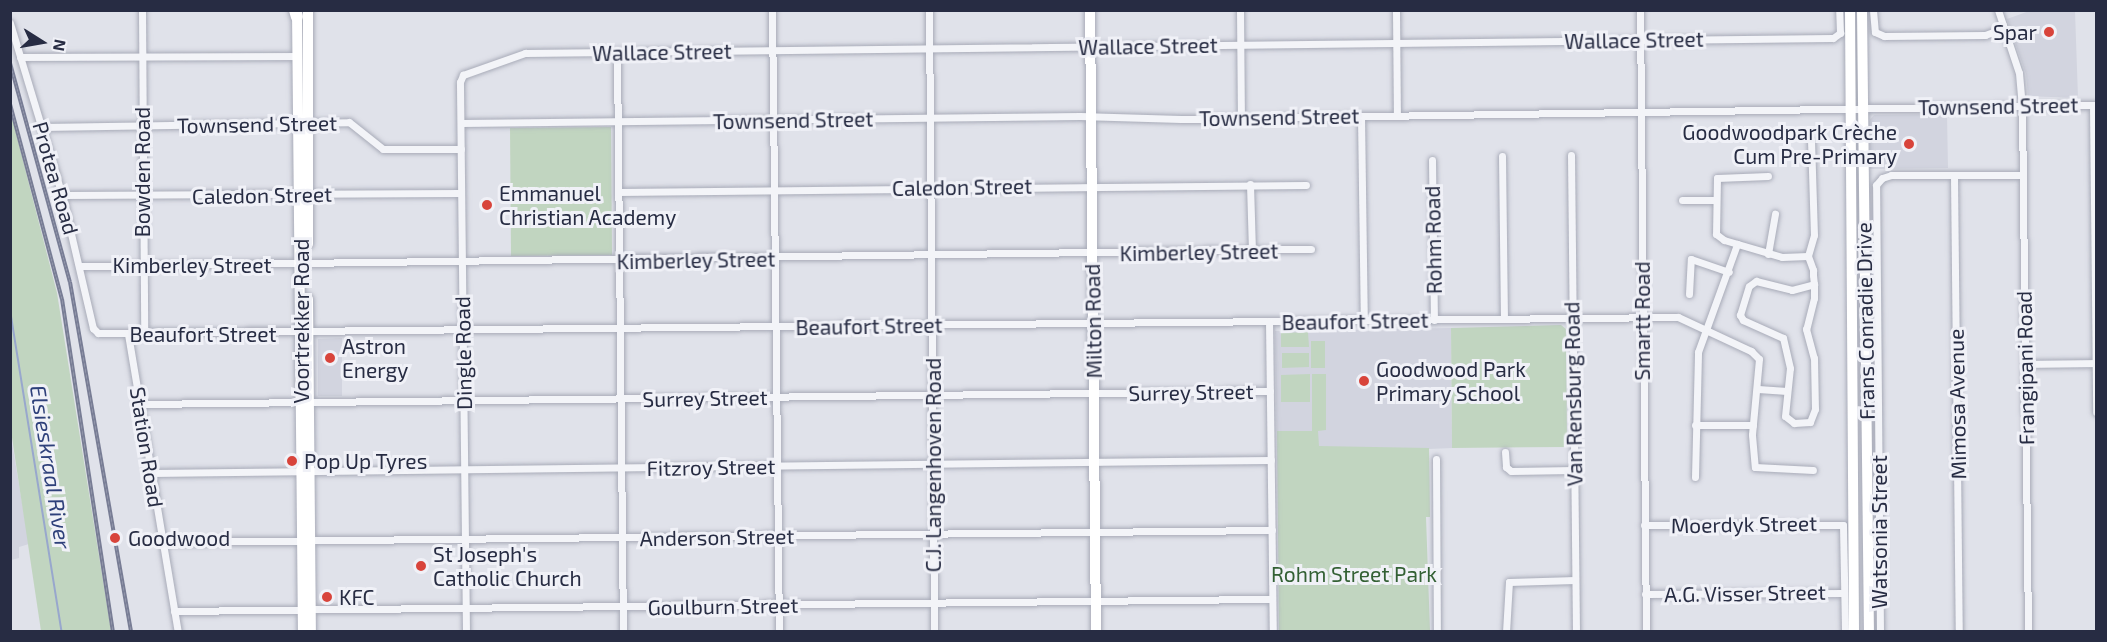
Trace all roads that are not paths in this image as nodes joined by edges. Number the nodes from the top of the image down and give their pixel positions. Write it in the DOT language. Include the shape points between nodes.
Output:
graph roads {
  1 [pos="142,10"];
  2 [pos="308,10"];
  3 [pos="772,10"];
  4 [pos="928,10"];
  5 [pos="1090,10"];
  6 [pos="1240,10"];
  7 [pos="1396,10"];
  8 [pos="1640,10"];
  9 [pos="1839,10"];
  10 [pos="1850,10"];
  11 [pos="1862,10"];
  12 [pos="1873,10"];
  13 [pos="1998,10"];
  14 [pos="296,13"];
  15 [pos="10,23"];
  16 [pos="2004,28"];
  17 [pos="1640,40"];
  18 [pos="1397,43"];
  19 [pos="1240,45"];
  20 [pos="1090,47"];
  21 [pos="929,49"];
  22 [pos="772,51"];
  23 [pos="617,53"];
  24 [pos="297,56"];
  25 [pos="20,57"];
  26 [pos="143,57"];
  27 [pos="463,75"];
  28 [pos="2022,105"];
  29 [pos="2095,105"];
  30 [pos="1863,108"];
  31 [pos="1851,109"];
  32 [pos="1641,113"];
  33 [pos="1361,116"];
  34 [pos="1397,116"];
  35 [pos="1091,117"];
  36 [pos="929,118"];
  37 [pos="1241,118"];
  38 [pos="773,120"];
  39 [pos="617,122"];
  40 [pos="461,123"];
  41 [pos="303,124"];
  42 [pos="42,127"];
  43 [pos="141,127"];
  44 [pos="1811,140"];
  45 [pos="461,149"];
  46 [pos="1502,156"];
  47 [pos="1571,156"];
  48 [pos="1432,160"];
  49 [pos="2023,175"];
  50 [pos="1768,176"];
  51 [pos="1954,176"];
  52 [pos="1250,184"];
  53 [pos="1092,185"];
  54 [pos="1306,185"];
  55 [pos="930,187"];
  56 [pos="774,190"];
  57 [pos="618,192"];
  58 [pos="462,193"];
  59 [pos="304,194"];
  60 [pos="62,195"];
  61 [pos="142,195"];
  62 [pos="1683,200"];
  63 [pos="1714,200"];
  64 [pos="1775,214"];
  65 [pos="1737,244"];
  66 [pos="1311,249"];
  67 [pos="1252,252"];
  68 [pos="1092,254"];
  69 [pos="1768,254"];
  70 [pos="1808,256"];
  71 [pos="931,257"];
  72 [pos="775,259"];
  73 [pos="619,260"];
  74 [pos="462,262"];
  75 [pos="304,264"];
  76 [pos="80,266"];
  77 [pos="143,266"];
  78 [pos="1729,272"];
  79 [pos="1814,284"];
  80 [pos="1689,294"];
  81 [pos="1642,317"];
  82 [pos="1573,318"];
  83 [pos="1504,319"];
  84 [pos="1434,320"];
  85 [pos="1269,321"];
  86 [pos="1364,321"];
  87 [pos="1093,323"];
  88 [pos="932,326"];
  89 [pos="775,327"];
  90 [pos="1708,329"];
  91 [pos="619,330"];
  92 [pos="463,331"];
  93 [pos="97,333"];
  94 [pos="305,333"];
  95 [pos="128,334"];
  96 [pos="144,334"];
  97 [pos="2096,363"];
  98 [pos="2025,364"];
  99 [pos="1758,389"];
  100 [pos="1270,391"];
  101 [pos="1787,392"];
  102 [pos="1094,393"];
  103 [pos="931,395"];
  104 [pos="776,397"];
  105 [pos="620,399"];
  106 [pos="464,401"];
  107 [pos="305,403"];
  108 [pos="139,404"];
  109 [pos="2097,411"];
  110 [pos="1695,425"];
  111 [pos="1754,425"];
  112 [pos="1505,452"];
  113 [pos="1436,459"];
  114 [pos="1271,460"];
  115 [pos="1095,463"];
  116 [pos="933,465"];
  117 [pos="777,467"];
  118 [pos="621,469"];
  119 [pos="464,470"];
  120 [pos="1574,470"];
  121 [pos="1813,470"];
  122 [pos="306,471"];
  123 [pos="151,473"];
  124 [pos="1695,477"];
  125 [pos="1644,525"];
  126 [pos="1272,530"];
  127 [pos="1095,532"];
  128 [pos="934,534"];
  129 [pos="777,536"];
  130 [pos="622,538"];
  131 [pos="465,539"];
  132 [pos="163,542"];
  133 [pos="306,542"];
  134 [pos="1575,580"];
  135 [pos="1844,592"];
  136 [pos="1645,594"];
  137 [pos="1272,599"];
  138 [pos="1096,601"];
  139 [pos="934,603"];
  140 [pos="778,606"];
  141 [pos="622,607"];
  142 [pos="466,608"];
  143 [pos="174,611"];
  144 [pos="307,611"];
  145 [pos="178,632"];
  146 [pos="303,632"];
  147 [pos="311,632"];
  148 [pos="466,632"];
  149 [pos="623,632"];
  150 [pos="778,632"];
  151 [pos="934,632"];
  152 [pos="1096,632"];
  153 [pos="1274,632"];
  154 [pos="1437,632"];
  155 [pos="1506,632"];
  156 [pos="1576,632"];
  157 [pos="1646,632"];
  158 [pos="1845,632"];
  159 [pos="1854,632"];
  160 [pos="1869,632"];
  161 [pos="1880,632"];
  162 [pos="1959,632"];
  163 [pos="2028,632"];
  1 -- 26 [label="street, Bowden Road"];
  2 -- 41 [label="main road, Voortrekker Road"];
  3 -- 22 [label="street"];
  4 -- 21 [label="street, C.J. Langenhoven Road"];
  5 -- 20 [label="main road, Milton Road"];
  6 -- 19 [label="street"];
  7 -- 18 [label="street"];
  8 -- 17 [label="street, Smartt Road"];
  9 -- 17 [label="street, Wallace Street" via="1838,37"];
  10 -- 31 [label="main road, Frans Conradie Drive"];
  11 -- 30 [label="main road, Frans Conradie Drive"];
  12 -- 16 [label="street" via="1876,34 1985,35"];
  13 -- 16 [label="street, Frangipani Road"];
  14 -- 24 [label="main road, Voortrekker Road"];
  15 -- 25 [label="street, Protea Road"];
  16 -- 28 [label="street, Frangipani Road" via="2019,73"];
  17 -- 18 [label="street, Wallace Street"];
  17 -- 32 [label="street, Smartt Road"];
  18 -- 19 [label="street, Wallace Street"];
  18 -- 34 [label="street"];
  19 -- 20 [label="street, Wallace Street"];
  19 -- 37 [label="street"];
  20 -- 21 [label="street, Wallace Street"];
  20 -- 35 [label="main road, Milton Road"];
  21 -- 22 [label="street, Wallace Street"];
  21 -- 36 [label="street, C.J. Langenhoven Road"];
  22 -- 23 [label="street, Wallace Street"];
  22 -- 38 [label="street"];
  23 -- 27 [label="street, Wallace Street" via="519,54"];
  23 -- 39 [label="street"];
  24 -- 26 [label="street"];
  24 -- 41 [label="main road, Voortrekker Road"];
  25 -- 26 [label="street"];
  25 -- 42 [label="street, Protea Road"];
  26 -- 43 [label="street, Bowden Road"];
  27 -- 40 [label="street, Dingle Road"];
  28 -- 29 [label="street, Townsend Street"];
  28 -- 30 [label="street, Townsend Street"];
  28 -- 49 [label="street, Frangipani Road"];
  29 -- 97 [label="street"];
  30 -- 31 [label="street, Townsend Street"];
  30 -- 160 [label="main road, Frans Conradie Drive"];
  31 -- 32 [label="street, Townsend Street"];
  31 -- 159 [label="main road, Frans Conradie Drive"];
  32 -- 34 [label="street, Townsend Street"];
  32 -- 81 [label="street, Smartt Road"];
  33 -- 34 [label="street, Townsend Street"];
  33 -- 37 [label="street, Townsend Street"];
  33 -- 86 [label="street"];
  35 -- 36 [label="street, Townsend Street"];
  35 -- 37 [label="street, Townsend Street"];
  35 -- 53 [label="main road, Milton Road"];
  36 -- 38 [label="street, Townsend Street"];
  36 -- 55 [label="street, C.J. Langenhoven Road"];
  38 -- 39 [label="street, Townsend Street"];
  38 -- 56 [label="street"];
  39 -- 40 [label="street, Townsend Street"];
  39 -- 57 [label="street"];
  40 -- 45 [label="street, Dingle Road"];
  41 -- 43 [label="street, Townsend Street"];
  41 -- 45 [label="street, Townsend Street" via="350,122 387,150"];
  41 -- 59 [label="main road, Voortrekker Road"];
  42 -- 43 [label="street, Townsend Street"];
  42 -- 60 [label="street, Protea Road"];
  43 -- 61 [label="street, Bowden Road"];
  44 -- 70 [label="street" via="1814,235"];
  45 -- 58 [label="street, Dingle Road"];
  46 -- 83 [label="street"];
  47 -- 82 [label="street, Van Rensburg Road"];
  48 -- 84 [label="street, Rohm Road"];
  49 -- 51 [label="street"];
  49 -- 98 [label="street, Frangipani Road"];
  50 -- 63 [label="street" via="1721,176 1716,181"];
  51 -- 161 [label="street, Watsonia Street" via="1891,175 1878,180 1875,196"];
  51 -- 162 [label="street, Mimosa Avenue"];
  52 -- 53 [label="street, Caledon Street"];
  52 -- 54 [label="street, Caledon Street"];
  52 -- 67 [label="street"];
  53 -- 55 [label="street, Caledon Street"];
  53 -- 68 [label="main road, Milton Road"];
  55 -- 56 [label="street, Caledon Street"];
  55 -- 71 [label="street, C.J. Langenhoven Road"];
  56 -- 57 [label="street, Caledon Street"];
  56 -- 72 [label="street"];
  57 -- 73 [label="street"];
  58 -- 59 [label="street, Caledon Street"];
  58 -- 74 [label="street, Dingle Road"];
  59 -- 61 [label="street, Caledon Street"];
  59 -- 75 [label="main road, Voortrekker Road"];
  60 -- 61 [label="street, Caledon Street"];
  60 -- 76 [label="street, Protea Road"];
  61 -- 77 [label="street, Bowden Road"];
  62 -- 63 [label="street"];
  63 -- 65 [label="street" via="1716,234"];
  64 -- 69 [label="street"];
  65 -- 69 [label="street"];
  65 -- 78 [label="street"];
  66 -- 67 [label="street, Kimberley Street"];
  67 -- 68 [label="street, Kimberley Street"];
  68 -- 71 [label="street, Kimberley Street"];
  68 -- 87 [label="main road, Milton Road"];
  69 -- 70 [label="street" via="1790,259"];
  70 -- 79 [label="street"];
  71 -- 72 [label="street, Kimberley Street"];
  71 -- 88 [label="street, C.J. Langenhoven Road"];
  72 -- 73 [label="street, Kimberley Street"];
  72 -- 89 [label="street"];
  73 -- 74 [label="street, Kimberley Street"];
  73 -- 91 [label="street"];
  74 -- 75 [label="street, Kimberley Street"];
  74 -- 92 [label="street, Dingle Road"];
  75 -- 77 [label="street, Kimberley Street"];
  75 -- 94 [label="main road, Voortrekker Road"];
  76 -- 77 [label="street, Kimberley Street"];
  76 -- 93 [label="street, Protea Road"];
  77 -- 96 [label="street, Bowden Road"];
  78 -- 80 [label="street" via="1691,259"];
  78 -- 90 [label="street"];
  79 -- 101 [label="street" via="1814,305 1806,329 1814,358 1815,409 1810,422 1787,420"];
  79 -- 101 [label="street" via="1792,290 1756,281 1749,286 1741,310 1743,320 1783,338 1790,364"];
  81 -- 82 [label="street, Beaufort Street"];
  81 -- 90 [label="street, Beaufort Street" via="1683,318"];
  81 -- 125 [label="street, Smartt Road"];
  82 -- 83 [label="street, Beaufort Street"];
  82 -- 120 [label="street, Van Rensburg Road"];
  83 -- 84 [label="street, Beaufort Street"];
  84 -- 86 [label="street, Beaufort Street"];
  85 -- 86 [label="street, Beaufort Street"];
  85 -- 87 [label="street, Beaufort Street"];
  85 -- 100 [label="street"];
  87 -- 88 [label="street, Beaufort Street"];
  87 -- 102 [label="main road, Milton Road"];
  88 -- 89 [label="street, Beaufort Street"];
  88 -- 103 [label="street, C.J. Langenhoven Road"];
  89 -- 91 [label="street, Beaufort Street"];
  89 -- 104 [label="street"];
  90 -- 99 [label="street, Beaufort Street" via="1757,357"];
  90 -- 110 [label="street" via="1698,352"];
  91 -- 92 [label="street, Beaufort Street"];
  91 -- 105 [label="street"];
  92 -- 94 [label="street, Beaufort Street"];
  92 -- 106 [label="street, Dingle Road"];
  93 -- 95 [label="street, Beaufort Street"];
  94 -- 96 [label="street, Beaufort Street"];
  94 -- 107 [label="main road, Voortrekker Road"];
  95 -- 96 [label="street, Beaufort Street"];
  95 -- 108 [label="street, Station Road"];
  97 -- 98 [label="street"];
  97 -- 109 [label="street"];
  98 -- 163 [label="street, Frangipani Road"];
  99 -- 101 [label="street"];
  99 -- 111 [label="street"];
  100 -- 102 [label="street, Surrey Street"];
  100 -- 114 [label="street"];
  102 -- 103 [label="street, Surrey Street"];
  102 -- 115 [label="main road, Milton Road"];
  103 -- 104 [label="street, Surrey Street"];
  103 -- 116 [label="street, C.J. Langenhoven Road"];
  104 -- 105 [label="street, Surrey Street"];
  104 -- 117 [label="street"];
  105 -- 106 [label="street, Surrey Street"];
  105 -- 118 [label="street"];
  106 -- 107 [label="street, Surrey Street"];
  106 -- 119 [label="street, Dingle Road"];
  107 -- 108 [label="street, Surrey Street"];
  107 -- 122 [label="main road, Voortrekker Road"];
  108 -- 123 [label="street, Station Road"];
  110 -- 111 [label="street"];
  110 -- 124 [label="street"];
  111 -- 121 [label="street" via="1755,467"];
  112 -- 120 [label="street" via="1506,467 1511,471"];
  113 -- 154 [label="street"];
  114 -- 115 [label="street, Fitzroy Street"];
  114 -- 126 [label="street"];
  115 -- 116 [label="street, Fitzroy Street"];
  115 -- 127 [label="main road, Milton Road"];
  116 -- 117 [label="street, Fitzroy Street"];
  116 -- 128 [label="street, C.J. Langenhoven Road"];
  117 -- 118 [label="street, Fitzroy Street"];
  117 -- 129 [label="street"];
  118 -- 119 [label="street, Fitzroy Street"];
  118 -- 130 [label="street"];
  119 -- 122 [label="street, Fitzroy Street"];
  119 -- 131 [label="street, Dingle Road"];
  120 -- 134 [label="street, Van Rensburg Road"];
  122 -- 123 [label="street, Fitzroy Street"];
  122 -- 133 [label="main road, Voortrekker Road"];
  123 -- 132 [label="street, Station Road"];
  125 -- 135 [label="street, Moerdyk Street" via="1843,525"];
  125 -- 136 [label="street, Smartt Road"];
  126 -- 127 [label="street, Anderson Street"];
  126 -- 137 [label="street"];
  127 -- 128 [label="street, Anderson Street"];
  127 -- 138 [label="main road, Milton Road"];
  128 -- 129 [label="street, Anderson Street"];
  128 -- 139 [label="street, C.J. Langenhoven Road"];
  129 -- 130 [label="street, Anderson Street"];
  129 -- 140 [label="street"];
  130 -- 131 [label="street, Anderson Street"];
  130 -- 141 [label="street"];
  131 -- 133 [label="street, Anderson Street"];
  131 -- 142 [label="street, Dingle Road"];
  132 -- 133 [label="street, Anderson Street"];
  132 -- 143 [label="street, Station Road"];
  133 -- 144 [label="main road, Voortrekker Road"];
  134 -- 155 [label="street" via="1509,582"];
  134 -- 156 [label="street, Van Rensburg Road"];
  135 -- 136 [label="street, A.G. Visser Street"];
  135 -- 158 [label="street"];
  136 -- 157 [label="street, Smartt Road"];
  137 -- 138 [label="street, Goulburn Street"];
  137 -- 153 [label="street"];
  138 -- 139 [label="street, Goulburn Street"];
  138 -- 152 [label="main road, Milton Road"];
  139 -- 140 [label="street, Goulburn Street"];
  139 -- 151 [label="street, C.J. Langenhoven Road"];
  140 -- 141 [label="street, Goulburn Street"];
  140 -- 150 [label="street"];
  141 -- 142 [label="street, Goulburn Street"];
  141 -- 149 [label="street"];
  142 -- 144 [label="street, Goulburn Street"];
  142 -- 148 [label="street, Dingle Road"];
  143 -- 144 [label="street, Goulburn Street"];
  143 -- 145 [label="street, Station Road"];
  144 -- 146 [label="main road, Voortrekker Road"];
  144 -- 147 [label="main road, Voortrekker Road"];
}
